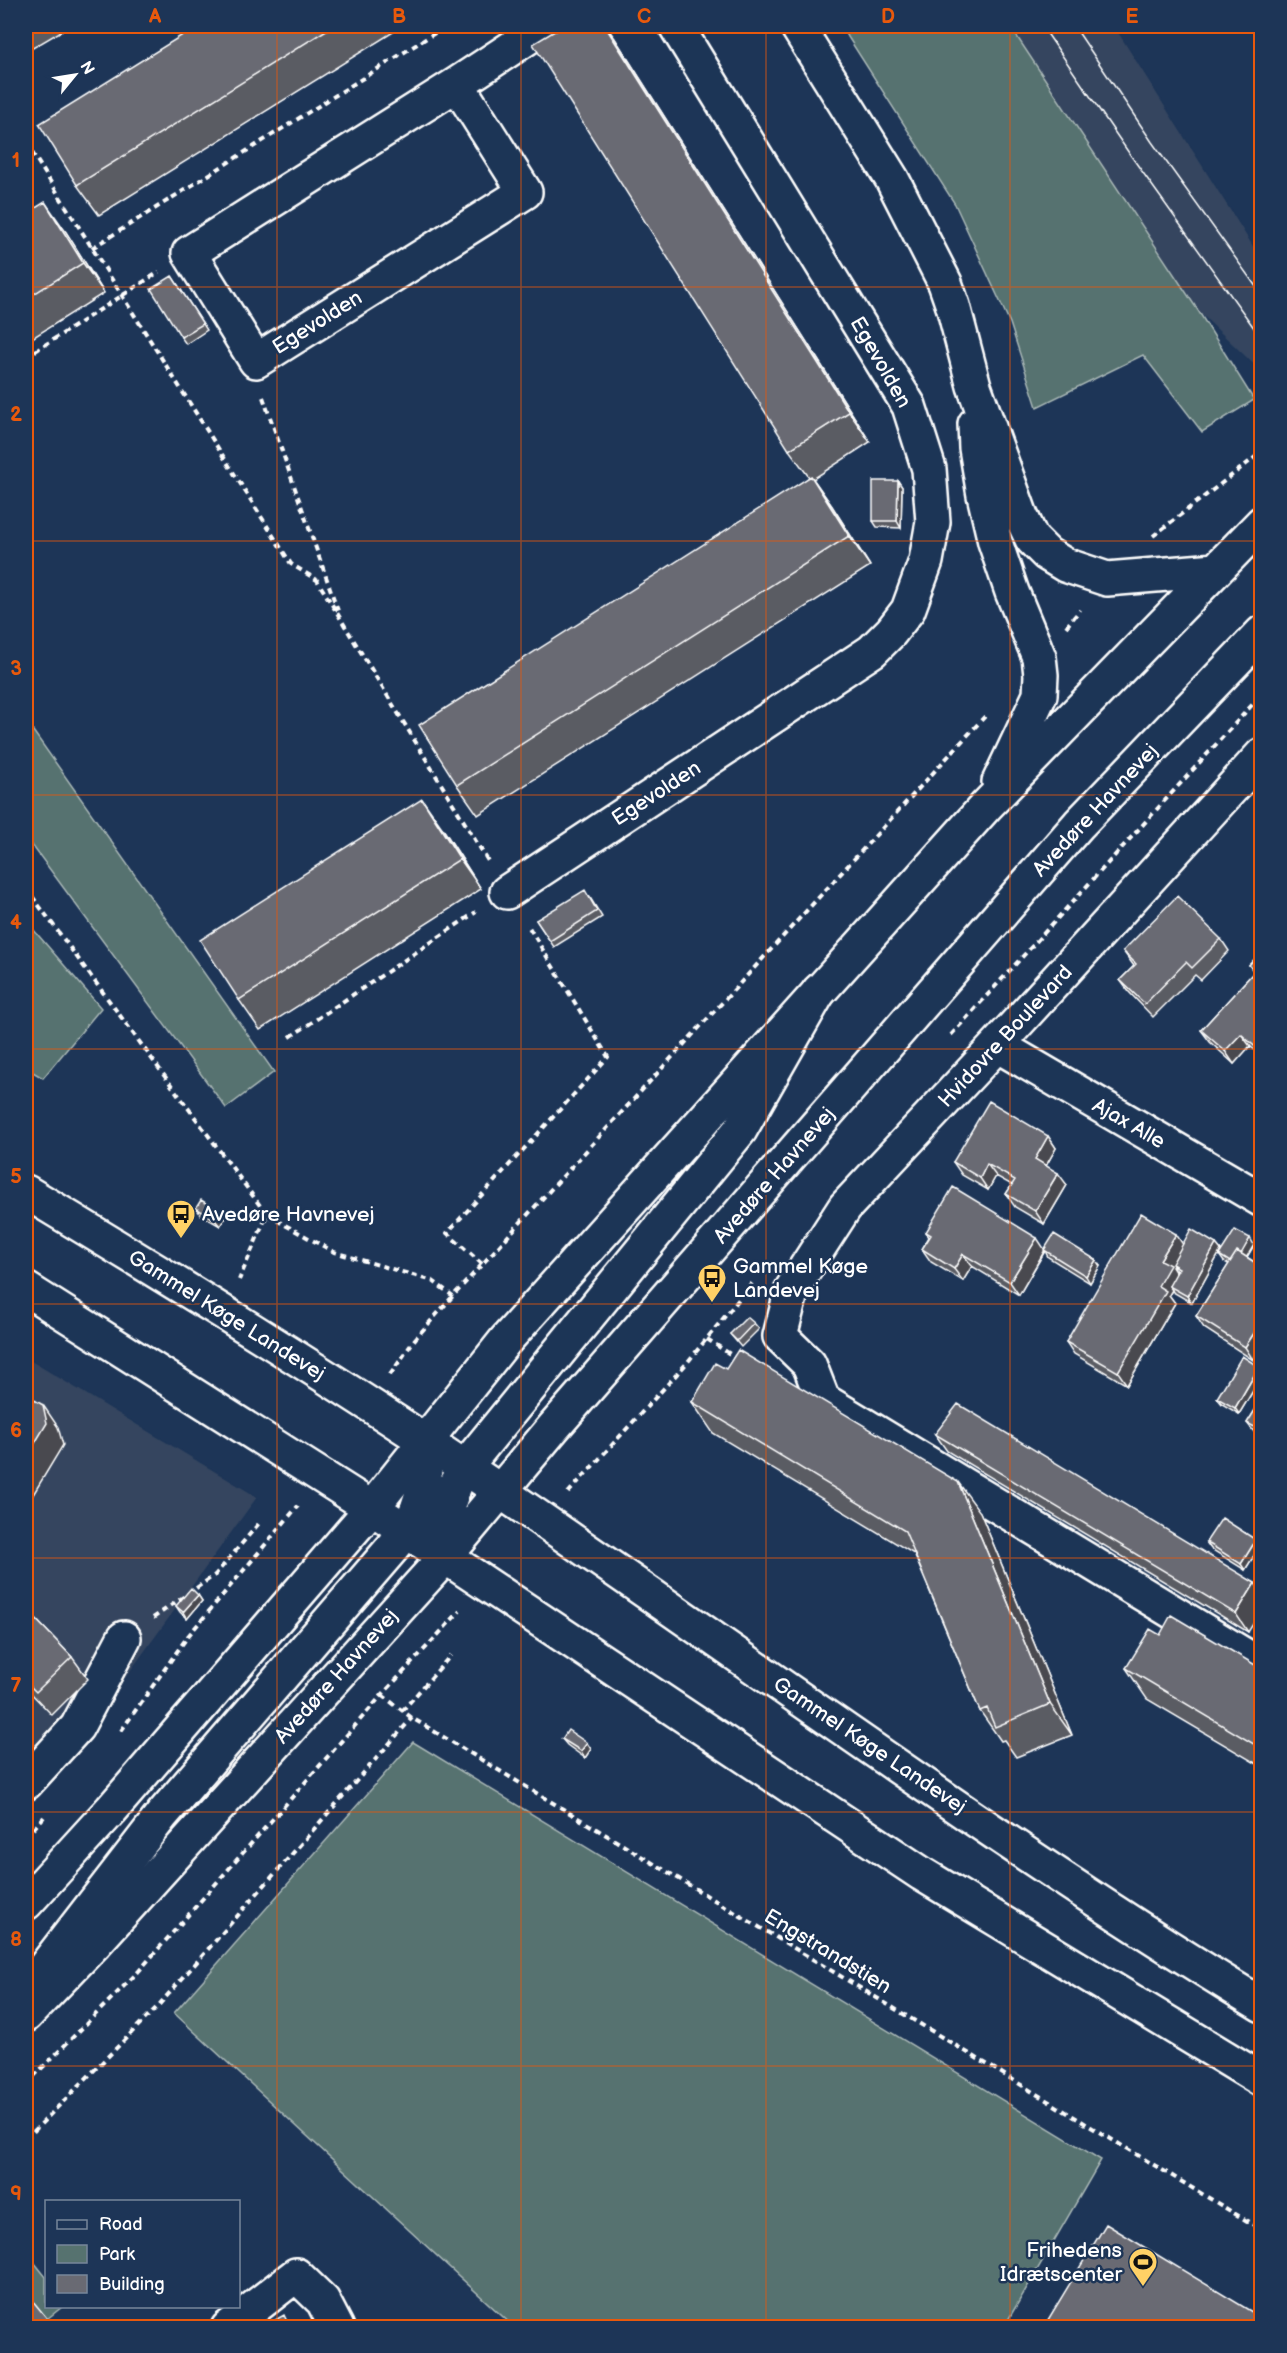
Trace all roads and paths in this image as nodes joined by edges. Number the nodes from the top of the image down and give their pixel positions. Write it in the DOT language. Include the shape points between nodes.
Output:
graph roads {
  1 [pos="446,26"];
  2 [pos="545,26"];
  3 [pos="676,26"];
  4 [pos="797,26"];
  5 [pos="457,84"];
  6 [pos="26,143"];
  7 [pos="92,248"];
  8 [pos="122,296"];
  9 [pos="26,357"];
  10 [pos="256,361"];
  11 [pos="974,386"];
  12 [pos="1262,452"];
  13 [pos="1262,524"];
  14 [pos="1148,541"];
  15 [pos="1216,570"];
  16 [pos="1107,579"];
  17 [pos="342,620"];
  18 [pos="1262,633"];
  19 [pos="1039,657"];
  20 [pos="991,709"];
  21 [pos="1262,755"];
  22 [pos="986,806"];
  23 [pos="26,888"];
  24 [pos="507,892"];
  25 [pos="819,991"];
  26 [pos="290,1037"];
  27 [pos="997,1045"];
  28 [pos="26,1192"];
  29 [pos="1262,1200"];
  30 [pos="267,1215"];
  31 [pos="482,1264"];
  32 [pos="26,1289"];
  33 [pos="453,1296"];
  34 [pos="225,1313"];
  35 [pos="369,1405"];
  36 [pos="425,1441"];
  37 [pos="465,1467"];
  38 [pos="322,1476"];
  39 [pos="499,1490"];
  40 [pos="372,1508"];
  41 [pos="261,1521"];
  42 [pos="407,1531"];
  43 [pos="445,1557"];
  44 [pos="486,1585"];
  45 [pos="188,1636"];
  46 [pos="124,1638"];
  47 [pos="451,1654"];
  48 [pos="1262,1666"];
  49 [pos="382,1695"];
  50 [pos="402,1711"];
  51 [pos="411,1718"];
  52 [pos="26,1784"];
  53 [pos="26,1903"];
  54 [pos="26,1992"];
  55 [pos="1262,2005"];
  56 [pos="26,2015"];
  57 [pos="1262,2079"];
  58 [pos="26,2084"];
  59 [pos="26,2139"];
  60 [pos="1262,2230"];
  61 [pos="228,2328"];
  62 [pos="337,2328"];
  1 -- 7 [label="path"];
  2 -- 5 [label="street, Egevolden"];
  3 -- 24 [label="street, Egevolden" via="909,406 929,469 933,522 926,561 908,610 872,651"];
  4 -- 11 [label="street" via="892,179 945,284"];
  5 -- 10 [label="street, Egevolden" via="189,254"];
  5 -- 10 [label="street, Egevolden" via="525,192"];
  6 -- 7 [label="path"];
  7 -- 8 [label="path"];
  8 -- 9 [label="path"];
  8 -- 17 [label="path" via="291,564 317,580"];
  10 -- 17 [label="path" via="265,405"];
  11 -- 16 [label="street" via="1032,539 1065,565"];
  11 -- 19 [label="street" via="976,448 995,542"];
  12 -- 14 [label="path"];
  13 -- 15 [label="street"];
  15 -- 16 [label="street"];
  15 -- 22 [label="street"];
  16 -- 19 [label="path"];
  17 -- 24 [label="path"];
  18 -- 39 [label="street, Avedøre Havnevej" via="1079,824"];
  19 -- 22 [label="street" via="1040,695"];
  20 -- 31 [label="path"];
  21 -- 27 [label="street, Hvidovre Boulevard"];
  22 -- 25 [label="street"];
  23 -- 30 [label="path"];
  24 -- 26 [label="path"];
  24 -- 31 [label="path" via="608,1057 447,1233"];
  25 -- 36 [label="street" via="505,1341"];
  25 -- 37 [label="street" via="740,1130"];
  27 -- 29 [label="street, Ajax Alle"];
  27 -- 48 [label="street, Hvidovre Boulevard" via="845,1207 792,1289 780,1336 809,1364 823,1400"];
  28 -- 34 [label="street, Gammel Køge Landevej"];
  30 -- 33 [label="path" via="334,1252 433,1281"];
  30 -- 34 [label="path"];
  31 -- 33 [label="path"];
  32 -- 38 [label="street"];
  33 -- 35 [label="path" via="415,1339"];
  34 -- 35 [label="street, Gammel Køge Landevej"];
  35 -- 36 [label="street, Gammel Køge Landevej"];
  36 -- 37 [label="street, Gammel Køge Landevej"];
  36 -- 40 [label="street"];
  36 -- 42 [label="street" via="426,1482"];
  37 -- 39 [label="street, Gammel Køge Landevej"];
  37 -- 43 [label="street" via="444,1516"];
  38 -- 40 [label="street"];
  38 -- 45 [label="path"];
  39 -- 43 [label="street, Avedøre Havnevej"];
  39 -- 55 [label="street, Gammel Køge Landevej" via="1092,1898"];
  40 -- 42 [label="street"];
  40 -- 53 [label="street"];
  41 -- 46 [label="path" via="215,1575"];
  42 -- 43 [label="street"];
  42 -- 54 [label="street" via="162,1815"];
  43 -- 44 [label="street"];
  43 -- 56 [label="street, Avedøre Havnevej"];
  44 -- 49 [label="path"];
  44 -- 57 [label="street" via="922,1874"];
  46 -- 52 [label="street" via="77,1727"];
  47 -- 50 [label="path"];
  49 -- 50 [label="path, Engstrandstien"];
  49 -- 58 [label="path" via="138,1972"];
  50 -- 51 [label="path, Engstrandstien"];
  51 -- 59 [label="path" via="158,2006"];
  51 -- 60 [label="path, Engstrandstien"];
  61 -- 62 [label="street" via="296,2275 323,2301"];
}
